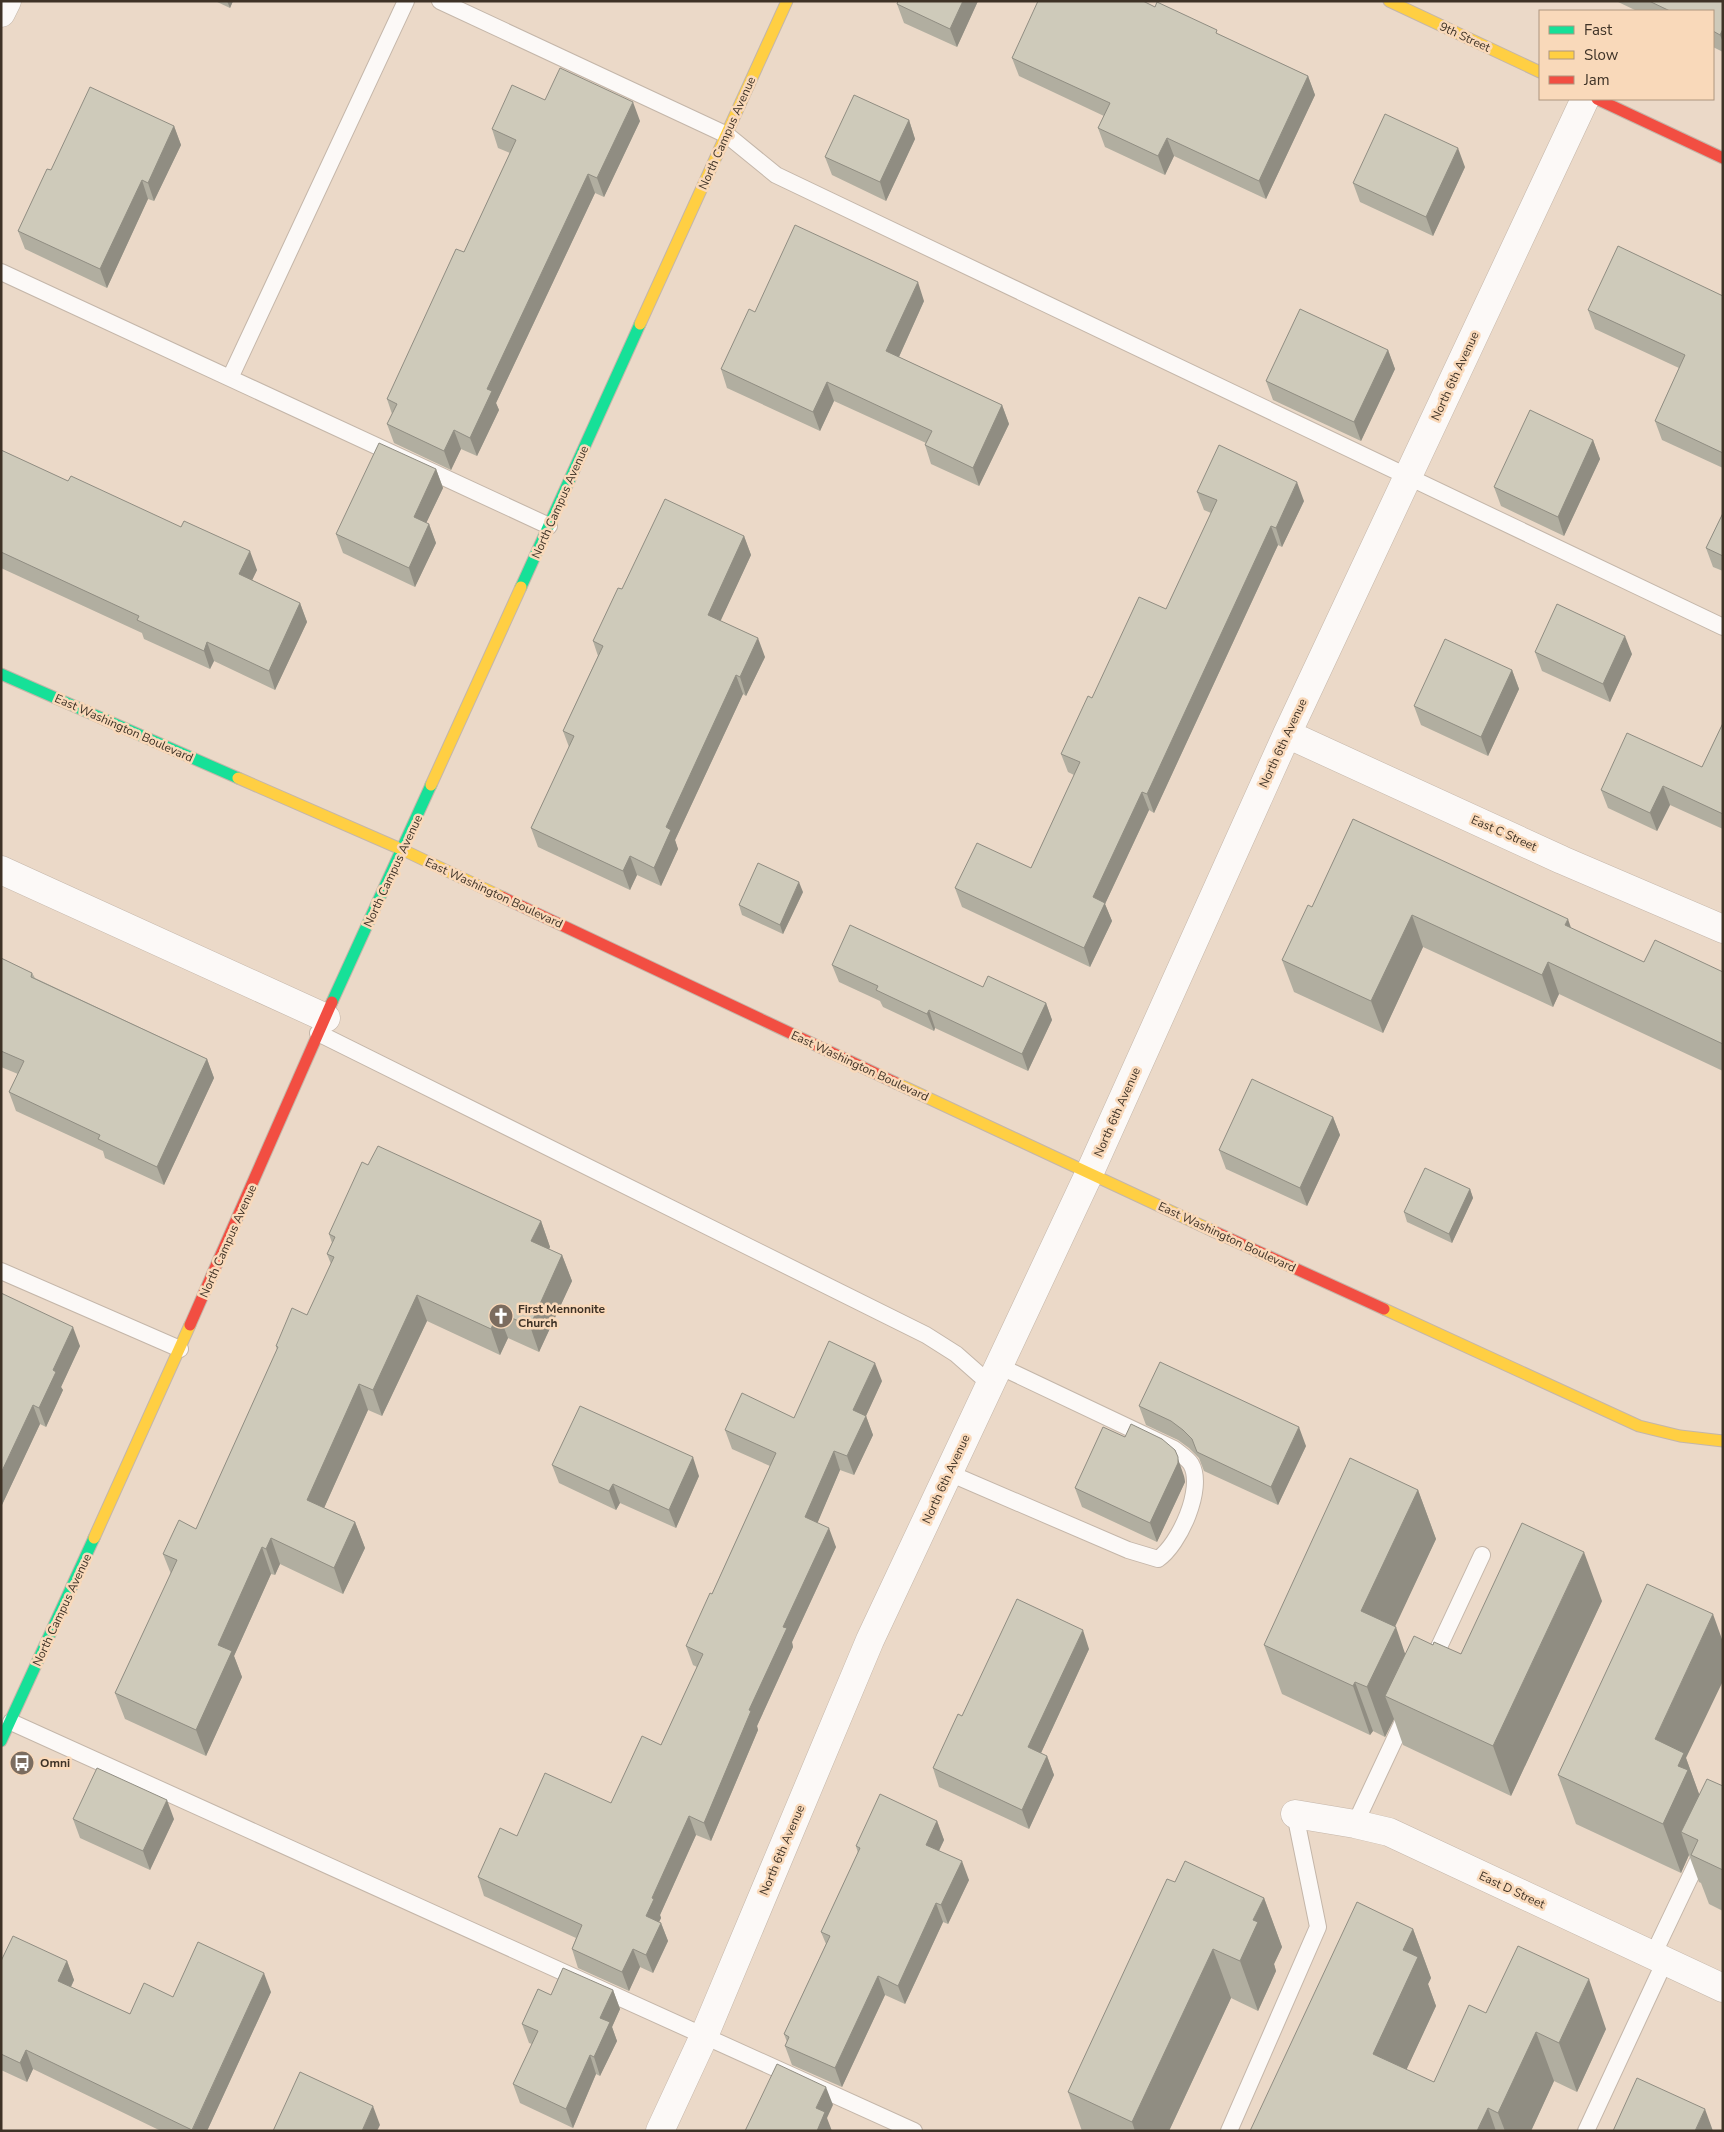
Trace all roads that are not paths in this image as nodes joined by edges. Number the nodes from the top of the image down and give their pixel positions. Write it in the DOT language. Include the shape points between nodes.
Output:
graph roads {
  1 [pos="7,1"];
  2 [pos="406,1"];
  3 [pos="440,1"];
  4 [pos="787,1"];
  5 [pos="1389,1"];
  6 [pos="1,13"];
  7 [pos="1539,72"];
  8 [pos="1585,100"];
  9 [pos="1598,100"];
  10 [pos="727,135"];
  11 [pos="1723,158"];
  12 [pos="1,272"];
  13 [pos="230,378"];
  14 [pos="1408,477"];
  15 [pos="549,526"];
  16 [pos="1723,627"];
  17 [pos="1,674"];
  18 [pos="1287,734"];
  19 [pos="403,850"];
  20 [pos="1,870"];
  21 [pos="1723,929"];
  22 [pos="322,1026"];
  23 [pos="1089,1174"];
  24 [pos="1,1271"];
  25 [pos="180,1350"];
  26 [pos="995,1375"];
  27 [pos="1723,1441"];
  28 [pos="949,1472"];
  29 [pos="1482,1555"];
  30 [pos="1423,1681"];
  31 [pos="1414,1699"];
  32 [pos="11,1722"];
  33 [pos="1,1741"];
  34 [pos="1723,1808"];
  35 [pos="1295,1814"];
  36 [pos="1355,1824"];
  37 [pos="1659,1958"];
  38 [pos="1723,1988"];
  39 [pos="704,2036"];
  40 [pos="660,2131"];
  41 [pos="914,2131"];
  42 [pos="1229,2131"];
  43 [pos="1586,2131"];
  1 -- 6 [label="street"];
  2 -- 13 [label="lane"];
  3 -- 10 [label="lane"];
  4 -- 10 [label="street, North Campus Avenue"];
  5 -- 7 [label="street, 9th Street"];
  8 -- 14 [label="street, North 6th Avenue"];
  9 -- 11 [label="street"];
  10 -- 14 [label="lane" via="776,175"];
  10 -- 15 [label="street, North Campus Avenue"];
  12 -- 13 [label="lane"];
  13 -- 15 [label="lane"];
  14 -- 16 [label="lane"];
  14 -- 18 [label="street, North 6th Avenue"];
  15 -- 19 [label="street, North Campus Avenue"];
  17 -- 19 [label="street, East Washington Boulevard"];
  18 -- 21 [label="street, East C Street" via="1562,860"];
  18 -- 23 [label="street, North 6th Avenue"];
  19 -- 22 [label="street, North Campus Avenue"];
  19 -- 23 [label="street, East Washington Boulevard"];
  20 -- 22 [label="street"];
  22 -- 25 [label="street, North Campus Avenue"];
  22 -- 26 [label="lane" via="926,1335"];
  23 -- 26 [label="street, North 6th Avenue"];
  23 -- 27 [label="street, East Washington Boulevard" via="1639,1426 1671,1435"];
  24 -- 25 [label="lane"];
  25 -- 32 [label="street, North Campus Avenue"];
  26 -- 28 [label="street, North 6th Avenue"];
  26 -- 28 [label="lane" via="1174,1449 1191,1464 1196,1486 1186,1519 1166,1554 1158,1559 1128,1550"];
  28 -- 39 [label="street, North 6th Avenue" via="870,1640"];
  29 -- 30 [label="lane"];
  31 -- 36 [label="lane"];
  32 -- 33 [label="street, North Campus Avenue"];
  32 -- 39 [label="lane"];
  34 -- 37 [label="lane"];
  35 -- 36 [label="street, East D Street"];
  35 -- 42 [label="lane" via="1318,1927"];
  36 -- 37 [label="street, East D Street" via="1390,1832"];
  37 -- 38 [label="street, East D Street"];
  37 -- 43 [label="lane"];
  39 -- 40 [label="street, North 6th Avenue"];
  39 -- 41 [label="lane"];
}
